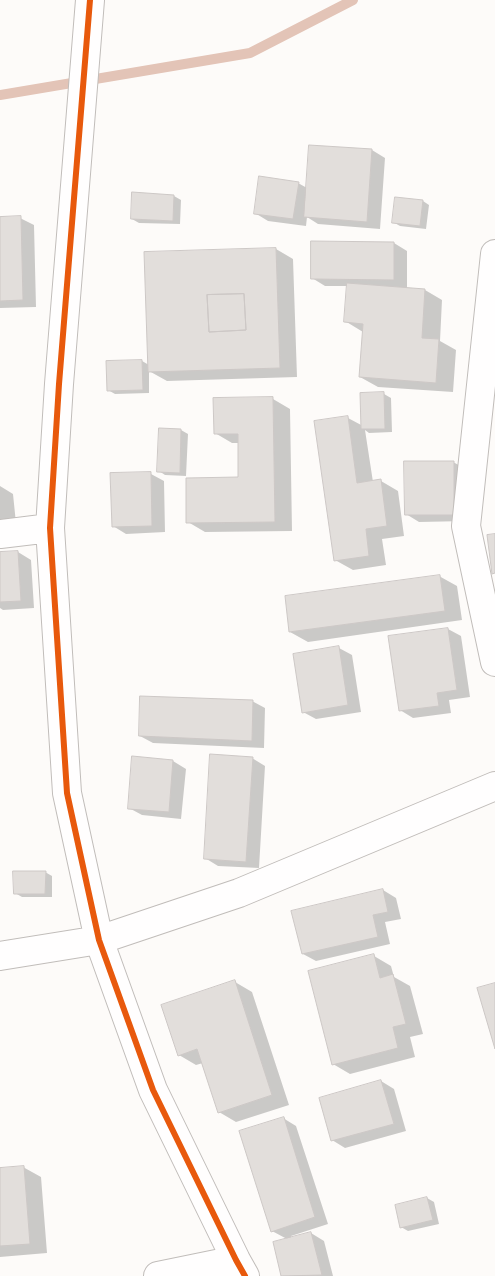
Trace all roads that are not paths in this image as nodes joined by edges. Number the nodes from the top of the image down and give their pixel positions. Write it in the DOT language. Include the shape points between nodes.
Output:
graph roads {
  1 [pos="90,0"];
  2 [pos="495,254"];
  3 [pos="50,528"];
  4 [pos="0,534"];
  5 [pos="495,662"];
  6 [pos="495,786"];
  7 [pos="99,940"];
  8 [pos="0,956"];
  9 [pos="240,1268"];
  10 [pos="158,1276"];
  1 -- 3 [label="street"];
  2 -- 5 [label="street" via="466,526"];
  3 -- 4 [label="street"];
  3 -- 7 [label="street" via="67,792"];
  6 -- 7 [label="street" via="240,893"];
  7 -- 8 [label="street"];
  7 -- 9 [label="street" via="153,1090"];
  9 -- 10 [label="street"];
}
